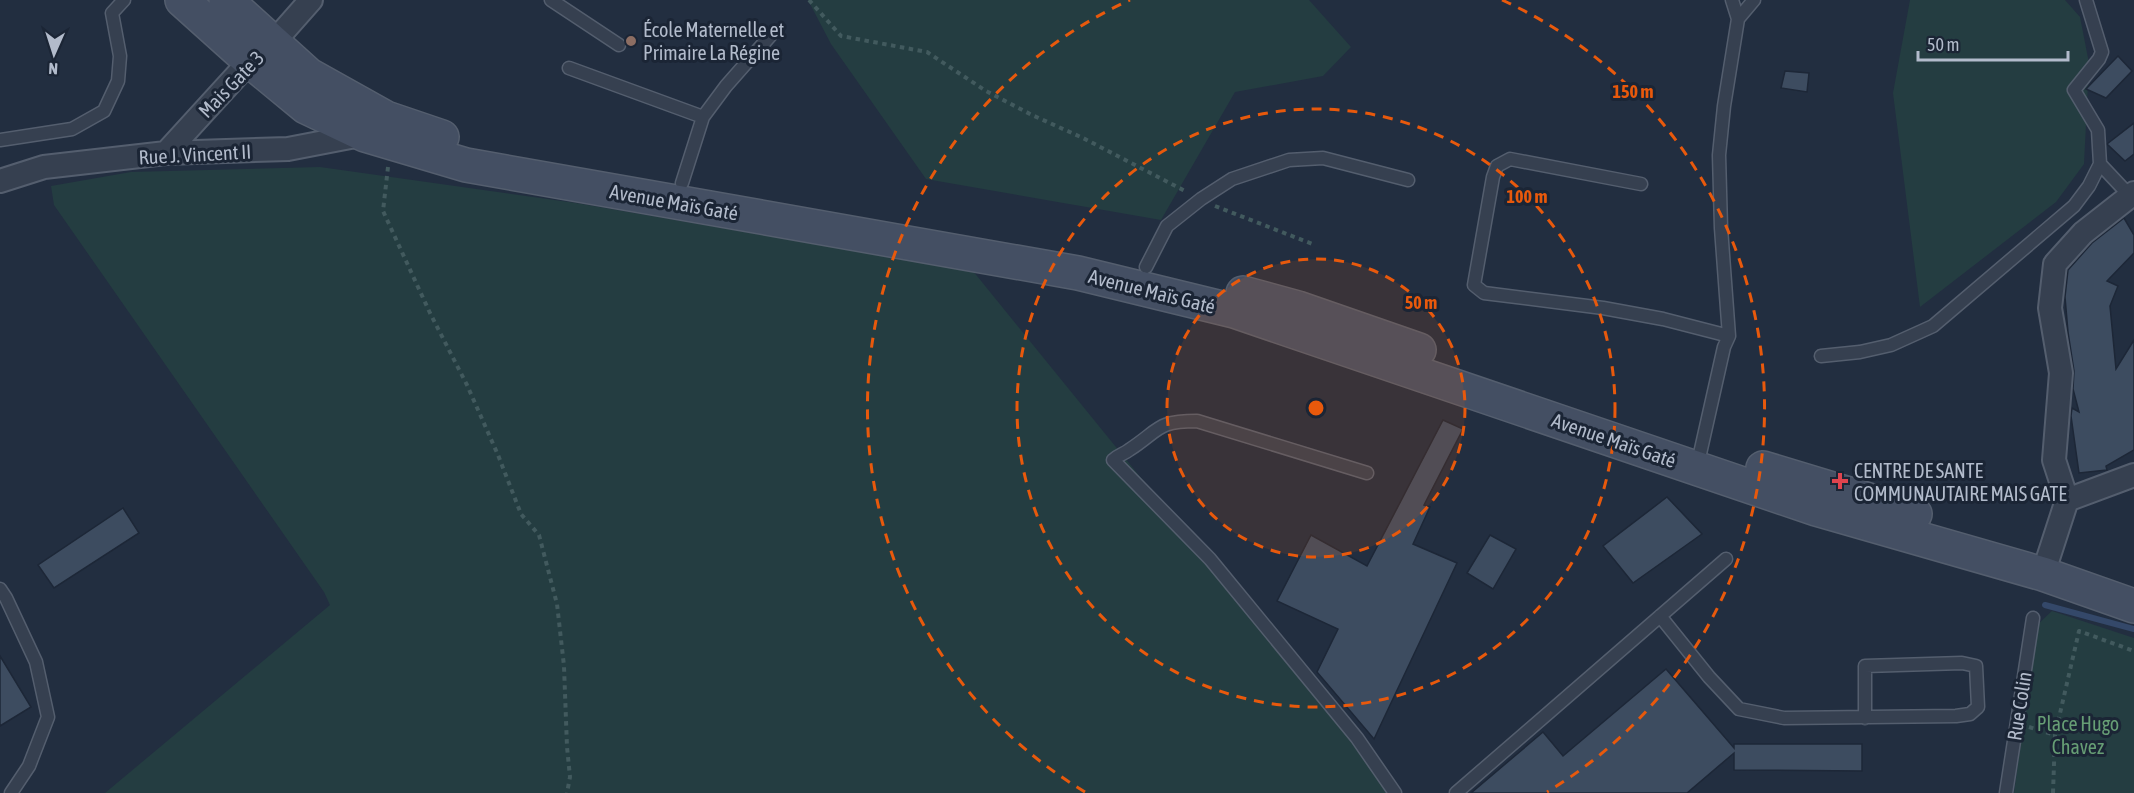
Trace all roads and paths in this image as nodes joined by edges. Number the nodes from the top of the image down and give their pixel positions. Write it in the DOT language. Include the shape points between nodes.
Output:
graph roads {
  1 [pos="124,0"];
  2 [pos="182,0"];
  3 [pos="226,0"];
  4 [pos="311,0"];
  5 [pos="551,0"];
  6 [pos="809,0"];
  7 [pos="1732,0"];
  8 [pos="1754,0"];
  9 [pos="2086,0"];
  10 [pos="1738,19"];
  11 [pos="771,35"];
  12 [pos="619,45"];
  13 [pos="261,52"];
  14 [pos="569,68"];
  15 [pos="703,117"];
  16 [pos="379,132"];
  17 [pos="0,140"];
  18 [pos="166,153"];
  19 [pos="2100,164"];
  20 [pos="1408,180"];
  21 [pos="0,181"];
  22 [pos="682,183"];
  23 [pos="1641,184"];
  24 [pos="2132,195"];
  25 [pos="1201,200"];
  26 [pos="1315,245"];
  27 [pos="1146,267"];
  28 [pos="1729,336"];
  29 [pos="1821,356"];
  30 [pos="1699,458"];
  31 [pos="1367,473"];
  32 [pos="2134,475"];
  33 [pos="2067,500"];
  34 [pos="1726,559"];
  35 [pos="2047,564"];
  36 [pos="2134,583"];
  37 [pos="0,589"];
  38 [pos="2134,606"];
  39 [pos="1660,616"];
  40 [pos="2032,618"];
  41 [pos="2134,651"];
  42 [pos="1865,718"];
  43 [pos="2017,723"];
  44 [pos="2055,735"];
  45 [pos="11,793"];
  46 [pos="567,793"];
  47 [pos="1395,793"];
  48 [pos="1456,793"];
  49 [pos="2006,793"];
  50 [pos="2053,793"];
  1 -- 17 [label="lane" via="112,13 120,56 118,81 104,111 72,129"];
  2 -- 13 [label="main road, Avenue Maïs Gaté"];
  3 -- 13 [label="main road, Avenue Maïs Gaté"];
  4 -- 13 [label="street, Mais Gate 3"];
  5 -- 12 [label="lane"];
  6 -- 25 [label="path" via="841,36 927,52 1032,116"];
  7 -- 10 [label="lane"];
  8 -- 10 [label="lane"];
  9 -- 19 [label="lane" via="2102,52 2074,90 2098,130"];
  10 -- 28 [label="lane" via="1719,155"];
  11 -- 15 [label="lane"];
  13 -- 16 [label="main road, Avenue Maïs Gaté" via="306,107"];
  13 -- 18 [label="street, Mais Gate 3"];
  14 -- 15 [label="lane"];
  15 -- 22 [label="lane"];
  16 -- 18 [label="street, Rue J. Vincent II" via="288,149"];
  16 -- 22 [label="main road, Avenue Maïs Gaté" via="458,142"];
  16 -- 30 [label="main road, Avenue Maïs Gaté" via="466,165 1101,278 1234,311"];
  16 -- 46 [label="path" via="388,174 382,211 467,385 521,514 539,535 557,604 564,666 570,777"];
  18 -- 21 [label="street, Rue J. Vincent II" via="45,167"];
  19 -- 24 [label="lane"];
  19 -- 29 [label="lane" via="2074,206 1933,326 1891,345"];
  20 -- 25 [label="lane" via="1323,159 1289,160 1232,178"];
  22 -- 27 [label="main road, Avenue Maïs Gaté" via="998,236"];
  23 -- 28 [label="lane" via="1510,159 1497,166 1474,285 1484,293 1603,308"];
  24 -- 33 [label="street" via="2083,233 2055,264 2050,308 2061,373 2054,460"];
  25 -- 26 [label="path"];
  25 -- 27 [label="lane" via="1167,226"];
  27 -- 30 [label="main road, Avenue Maïs Gaté" via="1298,308"];
  28 -- 30 [label="lane"];
  30 -- 35 [label="main road, Avenue Maïs Gaté" via="1816,509"];
  31 -- 47 [label="lane" via="1197,421 1175,421 1156,428 1113,460 1210,560 1357,738"];
  32 -- 33 [label="street"];
  33 -- 35 [label="street"];
  34 -- 39 [label="lane"];
  35 -- 36 [label="main road, Avenue Maïs Gaté"];
  35 -- 38 [label="main road, Avenue Maïs Gaté"];
  37 -- 45 [label="lane" via="36,662 48,717 29,766"];
  39 -- 42 [label="lane" via="1739,709 1784,718"];
  39 -- 48 [label="lane"];
  40 -- 43 [label="lane, Rue Colin"];
  41 -- 44 [label="path" via="2079,631"];
  42 -- 42 [label="lane" via="1865,666 1976,666 1978,707 1970,714"];
  43 -- 44 [label="path"];
  43 -- 49 [label="lane, Rue Colin"];
  44 -- 50 [label="path"];
}
